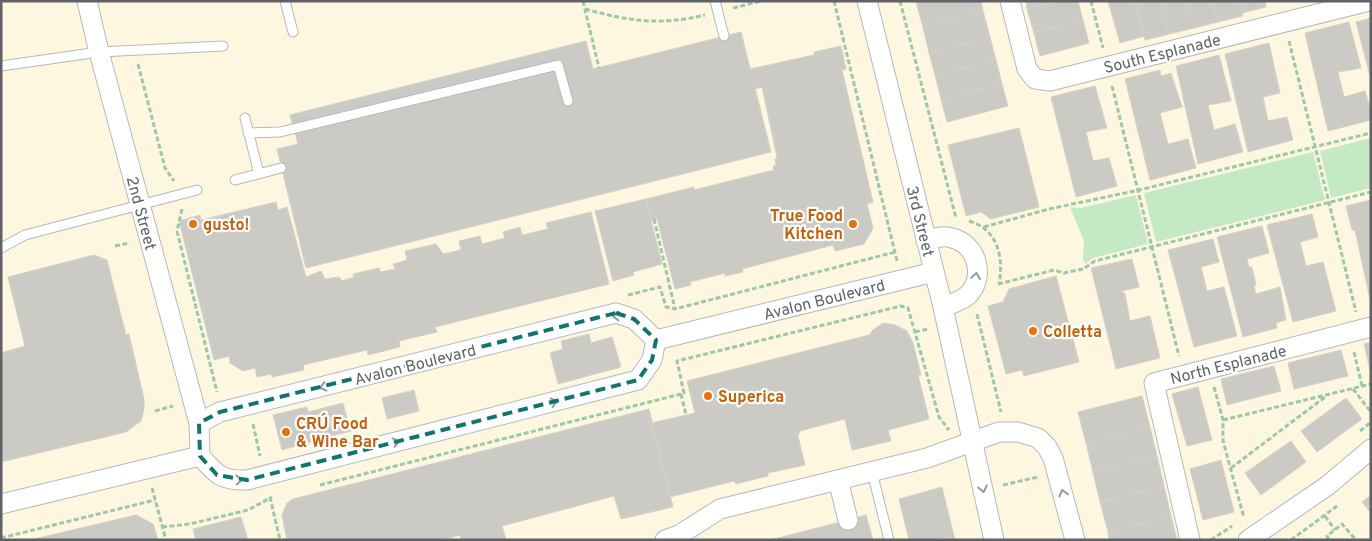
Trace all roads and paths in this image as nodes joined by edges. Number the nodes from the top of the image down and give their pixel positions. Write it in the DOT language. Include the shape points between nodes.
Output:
graph roads {
  1 [pos="87,1"];
  2 [pos="285,1"];
  3 [pos="583,1"];
  4 [pos="715,1"];
  5 [pos="761,1"];
  6 [pos="834,1"];
  7 [pos="867,1"];
  8 [pos="1010,1"];
  9 [pos="1091,1"];
  10 [pos="1369,1"];
  11 [pos="584,9"];
  12 [pos="718,12"];
  13 [pos="1284,22"];
  14 [pos="293,32"];
  15 [pos="724,36"];
  16 [pos="223,46"];
  17 [pos="99,52"];
  18 [pos="1,66"];
  19 [pos="1107,66"];
  20 [pos="599,68"];
  21 [pos="568,101"];
  22 [pos="245,118"];
  23 [pos="248,133"];
  24 [pos="1371,133"];
  25 [pos="1315,147"];
  26 [pos="281,168"];
  27 [pos="259,174"];
  28 [pos="234,180"];
  29 [pos="197,190"];
  30 [pos="1139,190"];
  31 [pos="1371,192"];
  32 [pos="140,203"];
  33 [pos="1330,203"];
  34 [pos="654,219"];
  35 [pos="926,241"];
  36 [pos="964,243"];
  37 [pos="1154,246"];
  38 [pos="1,248"];
  39 [pos="934,272"];
  40 [pos="902,280"];
  41 [pos="975,284"];
  42 [pos="943,307"];
  43 [pos="908,308"];
  44 [pos="1366,328"];
  45 [pos="681,334"];
  46 [pos="656,340"];
  47 [pos="1183,375"];
  48 [pos="1371,384"];
  49 [pos="1214,385"];
  50 [pos="1362,386"];
  51 [pos="1353,389"];
  52 [pos="681,394"];
  53 [pos="1327,395"];
  54 [pos="1371,412"];
  55 [pos="686,415"];
  56 [pos="1223,420"];
  57 [pos="199,424"];
  58 [pos="966,443"];
  59 [pos="1371,449"];
  60 [pos="200,456"];
  61 [pos="146,468"];
  62 [pos="1231,468"];
  63 [pos="872,472"];
  64 [pos="1057,472"];
  65 [pos="838,480"];
  66 [pos="318,485"];
  67 [pos="983,490"];
  68 [pos="280,495"];
  69 [pos="155,500"];
  70 [pos="1,504"];
  71 [pos="1325,516"];
  72 [pos="1244,518"];
  73 [pos="848,520"];
  74 [pos="162,527"];
  75 [pos="1335,530"];
  76 [pos="1,538"];
  77 [pos="166,540"];
  78 [pos="666,540"];
  79 [pos="889,540"];
  80 [pos="994,540"];
  81 [pos="1075,540"];
  82 [pos="1190,540"];
  83 [pos="1248,540"];
  84 [pos="1329,540"];
  85 [pos="1356,540"];
  1 -- 17 [label="street, 2nd Street"];
  2 -- 14 [label="lane"];
  3 -- 11 [label="path"];
  4 -- 12 [label="lane"];
  5 -- 12 [label="path"];
  6 -- 40 [label="path"];
  7 -- 35 [label="street, 3rd Street"];
  8 -- 19 [label="street, South Esplanade" via="1026,69 1035,79 1050,81"];
  9 -- 19 [label="path"];
  10 -- 13 [label="street, South Esplanade"];
  11 -- 12 [label="path" via="658,23"];
  11 -- 20 [label="path"];
  12 -- 15 [label="lane"];
  13 -- 19 [label="street, South Esplanade"];
  13 -- 25 [label="path"];
  16 -- 17 [label="lane"];
  17 -- 18 [label="lane"];
  17 -- 32 [label="street, 2nd Street"];
  19 -- 30 [label="path"];
  21 -- 23 [label="lane" via="558,65 280,132"];
  22 -- 23 [label="lane"];
  23 -- 27 [label="lane"];
  24 -- 25 [label="path"];
  25 -- 30 [label="path"];
  25 -- 33 [label="path"];
  26 -- 27 [label="lane"];
  27 -- 28 [label="lane"];
  29 -- 32 [label="lane"];
  30 -- 36 [label="path" via="1049,208 984,227"];
  30 -- 37 [label="path"];
  31 -- 33 [label="path"];
  32 -- 38 [label="lane" via="25,235"];
  32 -- 57 [label="street, 2nd Street"];
  33 -- 37 [label="path"];
  33 -- 44 [label="path"];
  34 -- 45 [label="path"];
  35 -- 36 [label="street" via="942,236"];
  35 -- 39 [label="street, 3rd Street"];
  41 -- 36 [label="street, one-way" via="976,261"];
  37 -- 41 [label="path" via="1095,261 1083,269 1064,273 1054,270 998,284"];
  37 -- 47 [label="path"];
  39 -- 40 [label="street, Avalon Boulevard"];
  39 -- 42 [label="street, 3rd Street"];
  40 -- 43 [label="path"];
  40 -- 45 [label="street, Avalon Boulevard"];
  41 -- 42 [label="street" via="960,301"];
  42 -- 58 [label="street, 3rd Street"];
  43 -- 52 [label="path" via="901,306 677,361 684,393"];
  43 -- 58 [label="path" via="939,417"];
  44 -- 47 [label="street, North Esplanade"];
  44 -- 50 [label="path" via="1363,339 1351,342"];
  45 -- 46 [label="street, Avalon Boulevard"];
  46 -- 57 [label="street, Avalon Boulevard, one-way" via="634,319 616,313 220,412"];
  60 -- 46 [label="street, one-way" via="217,475 231,481 247,480 638,380 652,360"];
  47 -- 82 [label="street, North Esplanade" via="1154,383"];
  48 -- 50 [label="path"];
  49 -- 56 [label="path"];
  50 -- 51 [label="path"];
  51 -- 53 [label="path"];
  51 -- 54 [label="path"];
  52 -- 55 [label="path"];
  52 -- 66 [label="path"];
  53 -- 56 [label="path"];
  53 -- 62 [label="path"];
  56 -- 62 [label="path" via="1223,440"];
  57 -- 60 [label="street"];
  58 -- 63 [label="street" via="927,458"];
  58 -- 64 [label="street" via="999,432 1018,432 1038,438 1050,452"];
  58 -- 67 [label="street, 3rd Street, one-way"];
  59 -- 83 [label="street" via="1327,486"];
  60 -- 61 [label="street"];
  61 -- 69 [label="path"];
  61 -- 70 [label="street"];
  62 -- 72 [label="path"];
  63 -- 65 [label="street"];
  63 -- 79 [label="lane"];
  64 -- 67 [label="path"];
  81 -- 64 [label="street, one-way"];
  65 -- 73 [label="street"];
  65 -- 78 [label="street" via="720,509"];
  67 -- 80 [label="street, 3rd Street"];
  68 -- 74 [label="path" via="248,510"];
  69 -- 74 [label="path"];
  69 -- 76 [label="path"];
  71 -- 75 [label="path"];
  74 -- 77 [label="path"];
  75 -- 84 [label="path" via="1327,536"];
  75 -- 85 [label="path" via="1342,524"];
}
